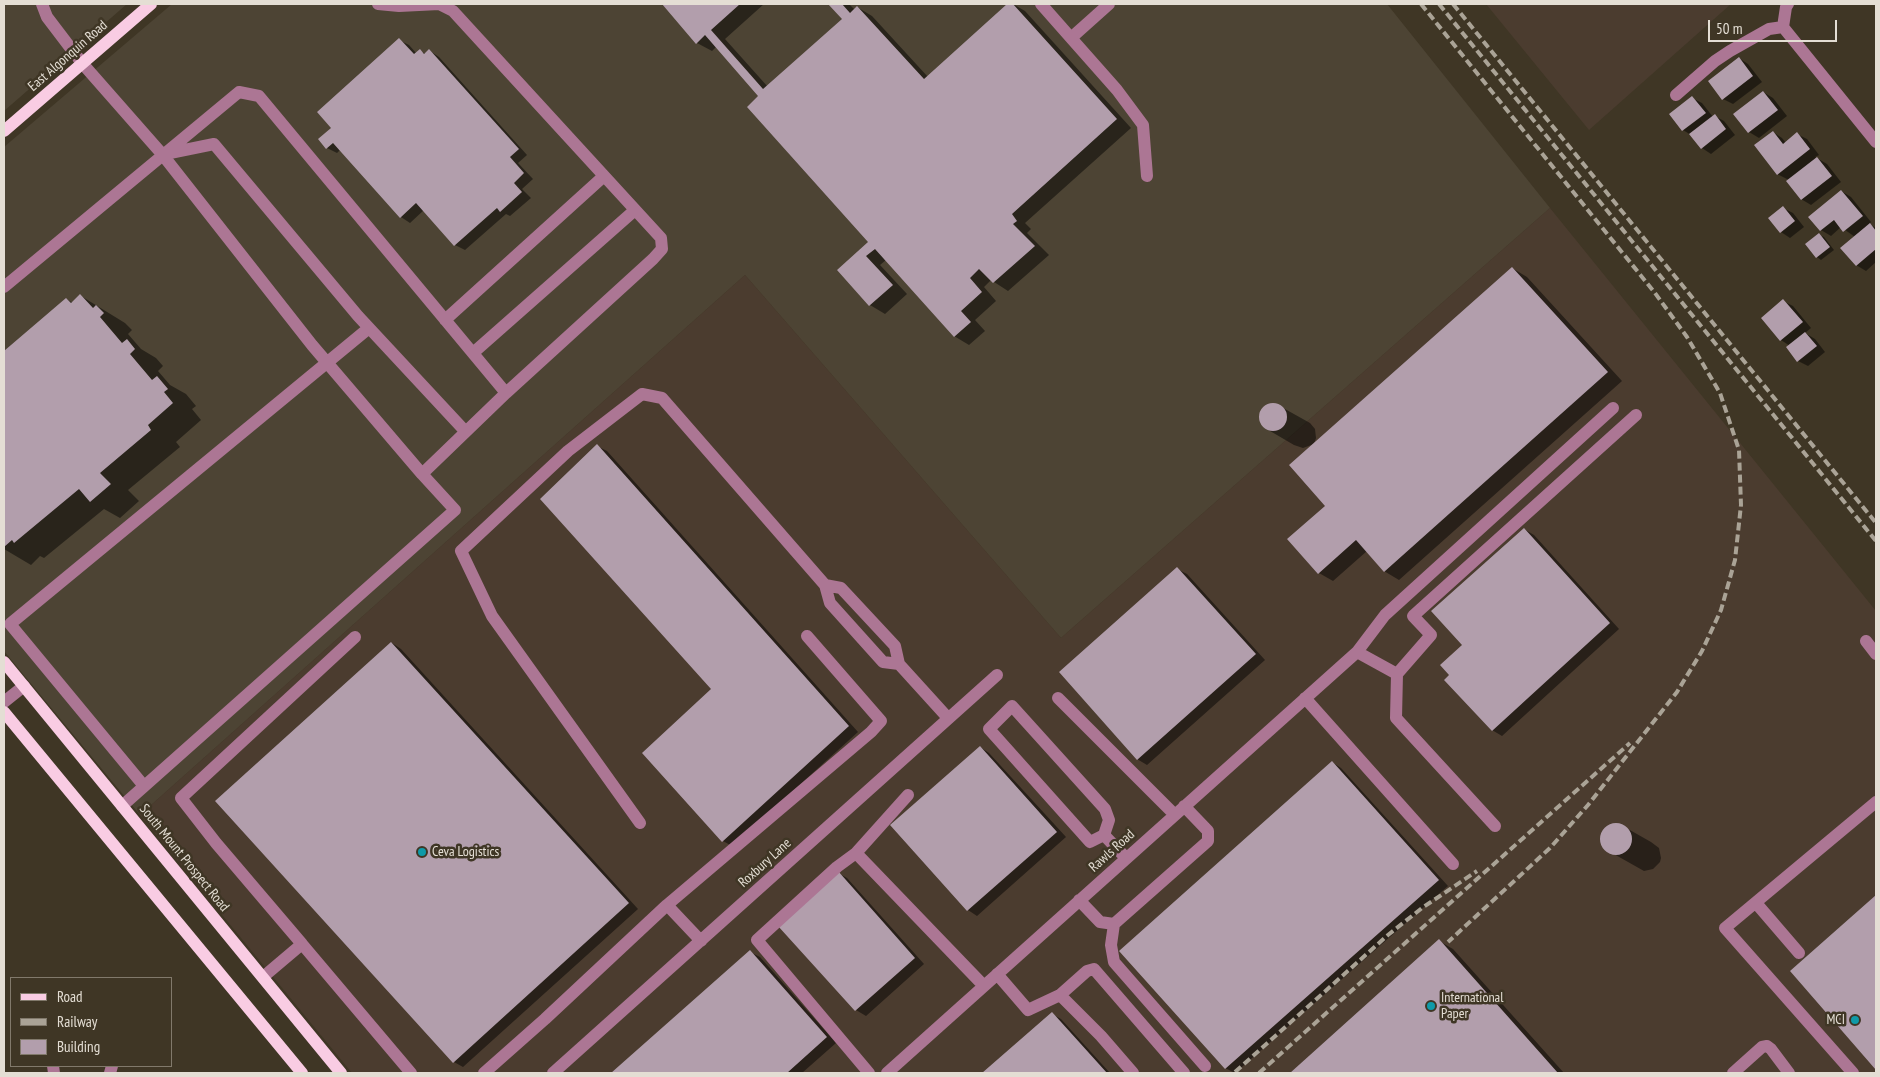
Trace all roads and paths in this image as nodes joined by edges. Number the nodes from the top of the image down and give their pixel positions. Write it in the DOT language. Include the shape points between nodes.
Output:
graph roads {
  1 [pos="42,4"];
  2 [pos="152,4"];
  3 [pos="378,4"];
  4 [pos="1041,4"];
  5 [pos="1787,5"];
  6 [pos="1102,6"];
  7 [pos="1784,27"];
  8 [pos="1071,38"];
  9 [pos="82,63"];
  10 [pos="1676,95"];
  11 [pos="4,130"];
  12 [pos="1876,142"];
  13 [pos="162,154"];
  14 [pos="604,176"];
  15 [pos="1147,176"];
  16 [pos="635,210"];
  17 [pos="4,287"];
  18 [pos="445,320"];
  19 [pos="370,328"];
  20 [pos="473,353"];
  21 [pos="327,363"];
  22 [pos="506,393"];
  23 [pos="1613,408"];
  24 [pos="1636,415"];
  25 [pos="465,431"];
  26 [pos="422,474"];
  27 [pos="824,585"];
  28 [pos="807,636"];
  29 [pos="355,637"];
  30 [pos="1866,641"];
  31 [pos="1357,652"];
  32 [pos="1876,654"];
  33 [pos="4,662"];
  34 [pos="900,664"];
  35 [pos="1397,674"];
  36 [pos="997,675"];
  37 [pos="24,686"];
  38 [pos="1058,698"];
  39 [pos="1305,698"];
  40 [pos="4,702"];
  41 [pos="4,712"];
  42 [pos="948,718"];
  43 [pos="144,786"];
  44 [pos="908,795"];
  45 [pos="1876,802"];
  46 [pos="122,806"];
  47 [pos="1184,806"];
  48 [pos="1175,815"];
  49 [pos="640,823"];
  50 [pos="1495,826"];
  51 [pos="1104,835"];
  52 [pos="856,853"];
  53 [pos="1126,858"];
  54 [pos="1453,864"];
  55 [pos="1079,900"];
  56 [pos="1756,902"];
  57 [pos="667,905"];
  58 [pos="1114,924"];
  59 [pos="701,940"];
  60 [pos="302,944"];
  61 [pos="1799,953"];
  62 [pos="997,974"];
  63 [pos="263,977"];
  64 [pos="984,986"];
  65 [pos="1060,995"];
  66 [pos="1205,1066"];
  67 [pos="302,1073"];
  68 [pos="341,1073"];
  69 [pos="411,1073"];
  70 [pos="484,1073"];
  71 [pos="553,1073"];
  72 [pos="869,1073"];
  73 [pos="887,1073"];
  74 [pos="1133,1073"];
  75 [pos="1184,1073"];
  76 [pos="1733,1073"];
  77 [pos="1789,1073"];
  78 [pos="1853,1073"];
  1 -- 9 [label="street" via="47,17"];
  2 -- 9 [label="main road, East Algonquin Road"];
  3 -- 14 [label="street" via="440,4 453,11"];
  4 -- 8 [label="street"];
  5 -- 7 [label="street"];
  6 -- 8 [label="street"];
  7 -- 10 [label="street" via="1769,29 1715,61"];
  7 -- 12 [label="street"];
  8 -- 15 [label="street" via="1143,125"];
  9 -- 11 [label="main road, East Algonquin Road"];
  9 -- 13 [label="street"];
  13 -- 17 [label="street"];
  13 -- 18 [label="street" via="239,92 260,96"];
  13 -- 19 [label="street" via="214,144"];
  13 -- 21 [label="street"];
  14 -- 16 [label="street"];
  14 -- 18 [label="street"];
  16 -- 20 [label="street"];
  16 -- 22 [label="street" via="661,238 662,249"];
  18 -- 20 [label="street"];
  19 -- 21 [label="street"];
  19 -- 25 [label="street"];
  20 -- 22 [label="street"];
  21 -- 26 [label="street"];
  21 -- 43 [label="street" via="10,624"];
  22 -- 25 [label="street"];
  23 -- 31 [label="street, Rawls Road" via="1386,615"];
  24 -- 35 [label="street" via="1413,616 1431,635"];
  25 -- 26 [label="street"];
  26 -- 43 [label="street" via="455,510"];
  27 -- 34 [label="street" via="841,588 895,646"];
  27 -- 34 [label="street" via="830,603 882,662"];
  27 -- 49 [label="street" via="662,398 642,394 568,451 461,551 492,616"];
  28 -- 57 [label="street" via="881,721"];
  29 -- 60 [label="street" via="181,798"];
  30 -- 32 [label="street"];
  31 -- 35 [label="street"];
  31 -- 39 [label="street, Rawls Road"];
  33 -- 37 [label="main road, South Mount Prospect Road"];
  34 -- 42 [label="street"];
  35 -- 50 [label="street" via="1396,718"];
  36 -- 42 [label="street, Roxbury Lane"];
  37 -- 40 [label="street"];
  37 -- 46 [label="main road, South Mount Prospect Road"];
  38 -- 48 [label="street"];
  39 -- 47 [label="street, Rawls Road"];
  39 -- 54 [label="street"];
  41 -- 67 [label="main road"];
  42 -- 59 [label="street, Roxbury Lane"];
  43 -- 46 [label="street"];
  44 -- 52 [label="street"];
  45 -- 56 [label="street"];
  46 -- 63 [label="main road, South Mount Prospect Road"];
  47 -- 48 [label="street, Rawls Road"];
  47 -- 58 [label="street" via="1208,832 1208,841"];
  48 -- 53 [label="street, Rawls Road"];
  51 -- 51 [label="street" via="1090,842 988,729 1012,706 1105,808 1109,820"];
  51 -- 53 [label="street"];
  52 -- 64 [label="street"];
  52 -- 72 [label="street" via="757,940"];
  53 -- 55 [label="street, Rawls Road"];
  55 -- 58 [label="street" via="1100,922"];
  55 -- 62 [label="street, Rawls Road"];
  56 -- 61 [label="street"];
  56 -- 78 [label="street" via="1725,928"];
  57 -- 59 [label="street"];
  57 -- 70 [label="street"];
  58 -- 66 [label="street" via="1111,945 1114,962"];
  59 -- 71 [label="street, Roxbury Lane"];
  60 -- 63 [label="street"];
  60 -- 69 [label="street"];
  62 -- 64 [label="street, Rawls Road"];
  62 -- 65 [label="street" via="1028,1010"];
  63 -- 68 [label="main road, South Mount Prospect Road"];
  64 -- 73 [label="street, Rawls Road"];
  65 -- 74 [label="street"];
  65 -- 75 [label="street" via="1087,971 1094,969"];
  76 -- 77 [label="street" via="1767,1046"];
}
